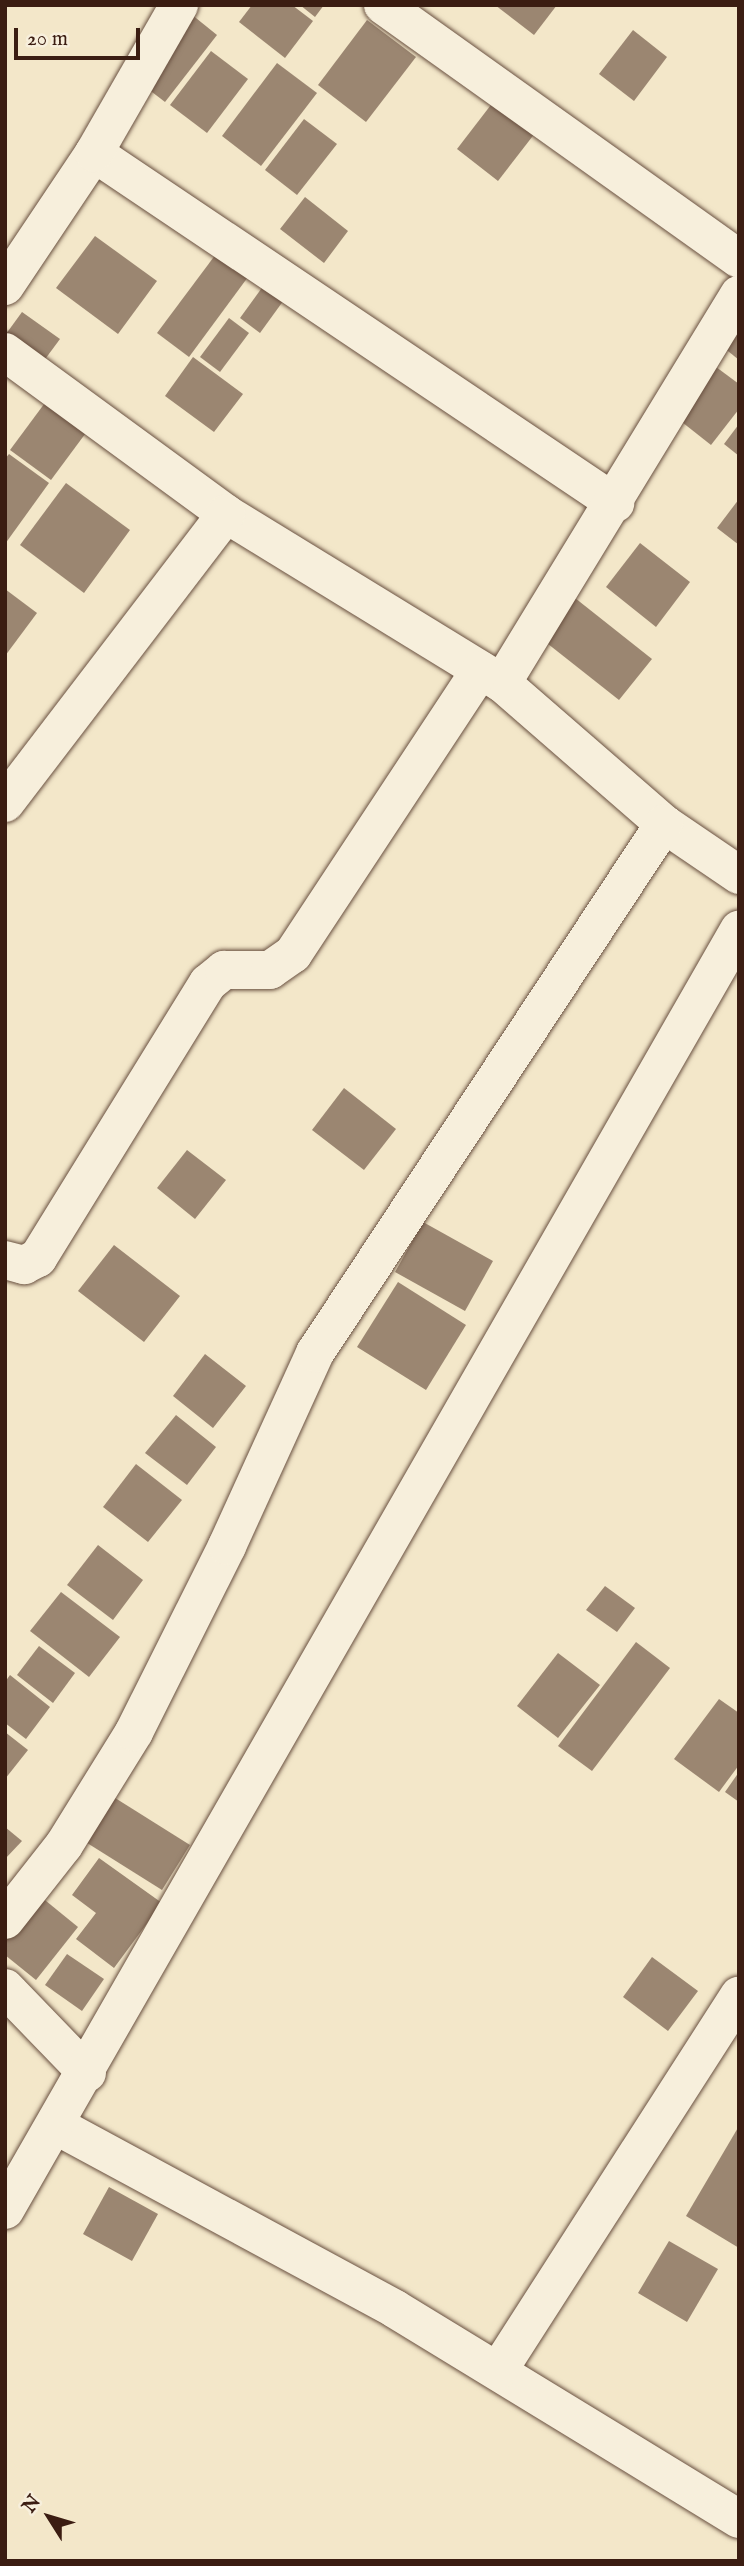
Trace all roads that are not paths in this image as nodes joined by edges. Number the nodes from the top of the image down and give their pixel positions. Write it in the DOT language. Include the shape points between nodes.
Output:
graph roads {
  1 [pos="179,5"];
  2 [pos="383,5"];
  3 [pos="94,153"];
  4 [pos="739,259"];
  5 [pos="5,286"];
  6 [pos="739,295"];
  7 [pos="5,352"];
  8 [pos="615,503"];
  9 [pos="226,514"];
  10 [pos="491,676"];
  11 [pos="5,803"];
  12 [pos="664,824"];
  13 [pos="739,875"];
  14 [pos="739,930"];
  15 [pos="5,1260"];
  16 [pos="5,1920"];
  17 [pos="5,1988"];
  18 [pos="739,1996"];
  19 [pos="87,2073"];
  20 [pos="57,2126"];
  21 [pos="5,2210"];
  22 [pos="498,2371"];
  23 [pos="739,2519"];
  1 -- 3 [label="street"];
  2 -- 4 [label="street"];
  3 -- 5 [label="street"];
  3 -- 8 [label="street"];
  6 -- 8 [label="street"];
  7 -- 9 [label="street"];
  8 -- 10 [label="street"];
  9 -- 10 [label="street"];
  9 -- 11 [label="street"];
  10 -- 12 [label="street"];
  10 -- 15 [label="street" via="293,954 270,970 224,970 208,983 38,1258 24,1265"];
  12 -- 13 [label="street"];
  12 -- 16 [label="street" via="315,1353 227,1546 134,1732 64,1845"];
  14 -- 19 [label="street"];
  17 -- 19 [label="street"];
  18 -- 22 [label="street"];
  19 -- 20 [label="street"];
  20 -- 21 [label="street"];
  20 -- 22 [label="street" via="395,2309"];
  22 -- 23 [label="street"];
}
